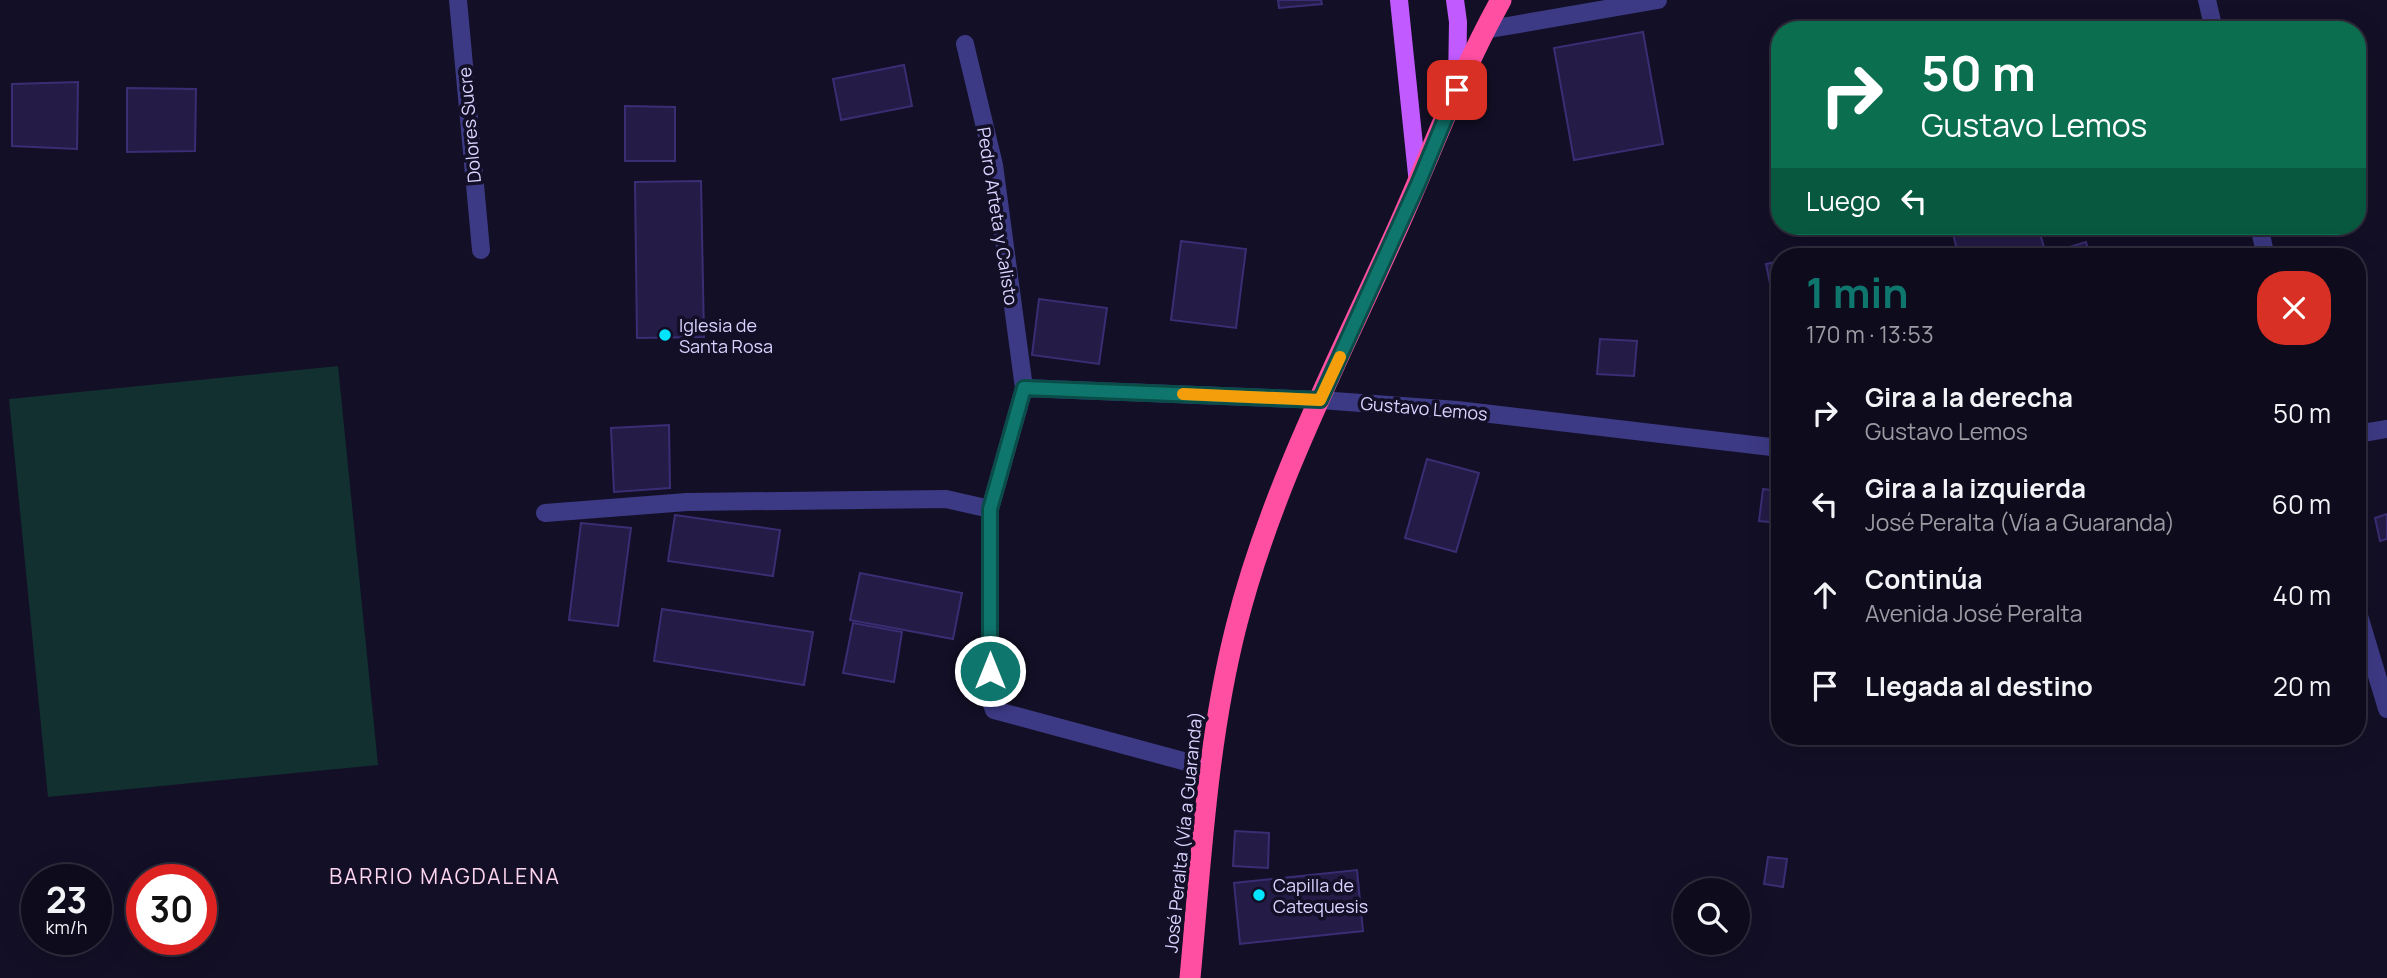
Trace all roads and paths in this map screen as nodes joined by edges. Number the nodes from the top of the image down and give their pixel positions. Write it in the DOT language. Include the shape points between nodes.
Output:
graph roads {
  1 [pos="457,0"];
  2 [pos="1399,0"];
  3 [pos="1455,0"];
  4 [pos="1501,0"];
  5 [pos="1658,0"];
  6 [pos="2207,0"];
  7 [pos="2212,21"];
  8 [pos="1484,30"];
  9 [pos="965,44"];
  10 [pos="1457,90"];
  11 [pos="1418,184"];
  12 [pos="481,250"];
  13 [pos="1024,388"];
  14 [pos="1320,400"];
  15 [pos="2387,429"];
  16 [pos="2366,432"];
  17 [pos="1771,447"];
  18 [pos="990,509"];
  19 [pos="545,513"];
  20 [pos="2366,639"];
  21 [pos="2387,709"];
  22 [pos="1209,768"];
  23 [pos="1190,978"];
  1 -- 12 [label="street, Dolores Sucre"];
  2 -- 11 [label="main road"];
  3 -- 10 [label="main road"];
  4 -- 8 [label="highway, José Peralta (Vía a Guaranda)"];
  5 -- 8 [label="street"];
  6 -- 7 [label="street"];
  8 -- 10 [label="highway, José Peralta (Vía a Guaranda)"];
  9 -- 13 [label="street, Pedro Arteta y Calisto" via="994,165"];
  10 -- 11 [label="highway, José Peralta (Vía a Guaranda)"];
  11 -- 14 [label="highway, José Peralta (Vía a Guaranda)"];
  13 -- 14 [label="street, Gustavo Lemos"];
  13 -- 18 [label="street"];
  14 -- 17 [label="street, Gustavo Lemos" via="1457,410"];
  14 -- 22 [label="highway, José Peralta (Vía a Guaranda)" via="1272,513 1236,626"];
  15 -- 16 [label="street"];
  18 -- 19 [label="street" via="946,499 687,502"];
  18 -- 22 [label="street" via="990,699 994,710"];
  20 -- 21 [label="street"];
  22 -- 23 [label="highway, José Peralta (Vía a Guaranda)"];
}
